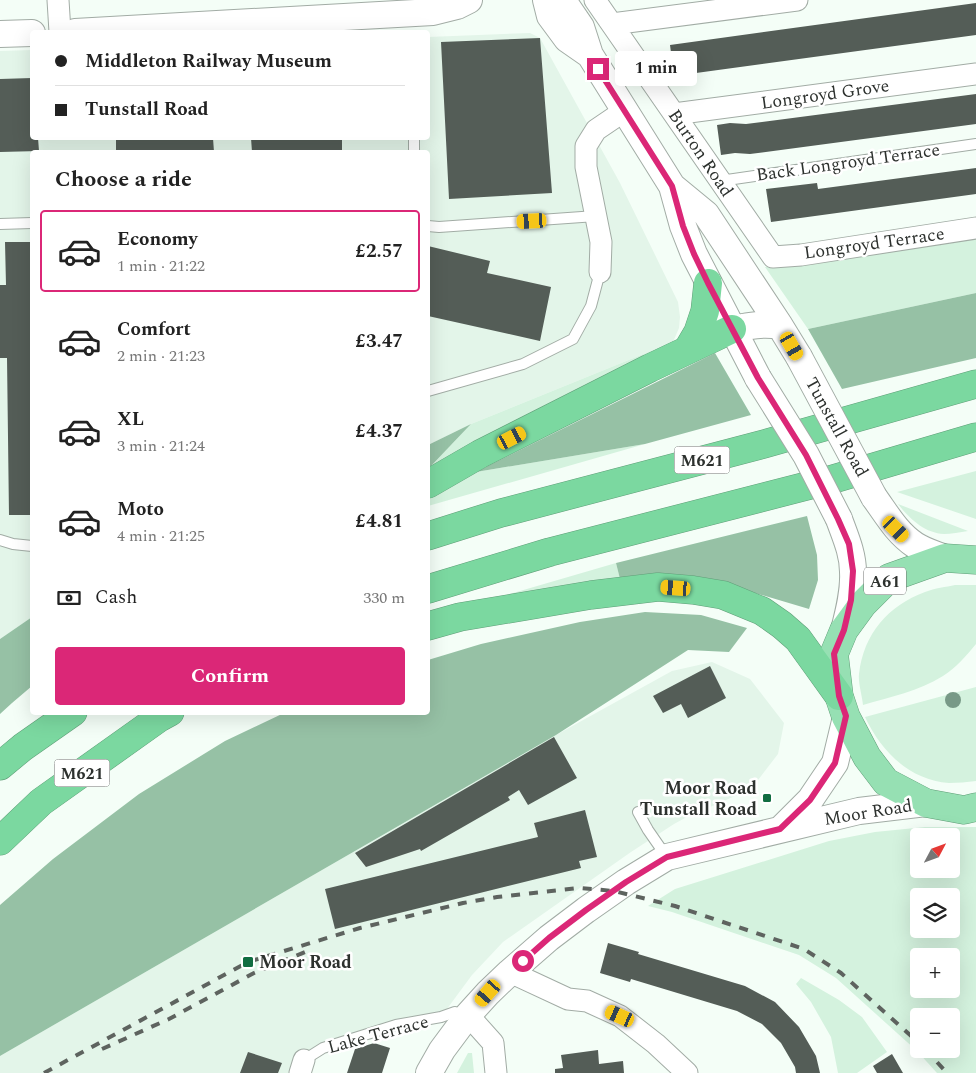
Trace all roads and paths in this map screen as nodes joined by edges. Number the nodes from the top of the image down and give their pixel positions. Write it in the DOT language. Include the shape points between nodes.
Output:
graph roads {
  1 [pos="58,0"];
  2 [pos="469,0"];
  3 [pos="546,0"];
  4 [pos="558,0"];
  5 [pos="595,0"];
  6 [pos="796,0"];
  7 [pos="612,24"];
  8 [pos="60,30"];
  9 [pos="110,30"];
  10 [pos="0,34"];
  11 [pos="30,34"];
  12 [pos="590,55"];
  13 [pos="976,74"];
  14 [pos="624,111"];
  15 [pos="674,114"];
  16 [pos="976,144"];
  17 [pos="720,181"];
  18 [pos="672,186"];
  19 [pos="596,216"];
  20 [pos="30,223"];
  21 [pos="0,224"];
  22 [pos="430,226"];
  23 [pos="976,228"];
  24 [pos="773,257"];
  25 [pos="600,272"];
  26 [pos="708,283"];
  27 [pos="780,326"];
  28 [pos="732,328"];
  29 [pos="688,349"];
  30 [pos="976,384"];
  31 [pos="430,390"];
  32 [pos="976,438"];
  33 [pos="430,483"];
  34 [pos="430,535"];
  35 [pos="0,540"];
  36 [pos="30,546"];
  37 [pos="945,558"];
  38 [pos="976,560"];
  39 [pos="430,588"];
  40 [pos="430,625"];
  41 [pos="844,630"];
  42 [pos="842,706"];
  43 [pos="69,715"];
  44 [pos="164,715"];
  45 [pos="0,766"];
  46 [pos="926,803"];
  47 [pos="976,807"];
  48 [pos="638,812"];
  49 [pos="780,829"];
  50 [pos="0,842"];
  51 [pos="667,857"];
  52 [pos="510,972"];
  53 [pos="468,1015"];
  54 [pos="302,1067"];
  55 [pos="428,1073"];
  56 [pos="496,1073"];
  57 [pos="687,1073"];
  1 -- 8 [label="street"];
  2 -- 9 [label="street" via="433,12"];
  3 -- 12 [label="street, Tunstall Road" via="550,16 567,39"];
  4 -- 12 [label="street, Tunstall Road" via="566,5 581,27"];
  5 -- 7 [label="street, Burton Road"];
  6 -- 7 [label="street"];
  7 -- 15 [label="street, Burton Road"];
  10 -- 11 [label="street"];
  12 -- 14 [label="street, Tunstall Road"];
  13 -- 15 [label="street, Longroyd Grove"];
  14 -- 18 [label="street, Tunstall Road"];
  14 -- 19 [label="street" via="596,130 586,146 586,167"];
  15 -- 17 [label="street, Burton Road"];
  16 -- 17 [label="lane, Back Longroyd Terrace"];
  17 -- 24 [label="street, Burton Road"];
  18 -- 26 [label="street, Tunstall Road" via="683,226"];
  18 -- 27 [label="street, Tunstall Road" via="706,214"];
  19 -- 22 [label="lane"];
  19 -- 25 [label="street" via="601,242"];
  20 -- 21 [label="lane"];
  23 -- 24 [label="street, Longroyd Terrace"];
  25 -- 31 [label="lane" via="592,306 573,339 523,364"];
  26 -- 28 [label="street, Tunstall Road"];
  26 -- 29 [label="highway" via="705,311"];
  27 -- 28 [label="street" via="754,324"];
  27 -- 37 [label="street, Tunstall Road, bridge" via="874,497 896,529 917,546"];
  28 -- 29 [label="highway"];
  28 -- 41 [label="street, Tunstall Road, bridge" via="758,378 806,455 849,544 853,571"];
  29 -- 33 [label="highway" via="480,454"];
  30 -- 34 [label="highway, M621" via="501,513"];
  32 -- 39 [label="highway" via="830,480 550,552"];
  35 -- 36 [label="lane"];
  37 -- 38 [label="highway, A61"];
  37 -- 41 [label="highway, A61" via="889,578 862,604"];
  40 -- 42 [label="highway" via="460,617 658,587 713,593 762,611 798,639"];
  41 -- 42 [label="highway, A61" via="834,654"];
  42 -- 46 [label="highway, A61" via="867,757 886,782"];
  42 -- 49 [label="street, Moor Road" via="835,763 810,800"];
  43 -- 45 [label="highway"];
  44 -- 50 [label="highway, M621" via="41,802"];
  46 -- 47 [label="highway, A61" via="964,810"];
  46 -- 49 [label="street, Moor Road" via="859,811"];
  48 -- 51 [label="lane"];
  49 -- 51 [label="street, Moor Road"];
  51 -- 52 [label="street, Moor Road" via="586,910"];
  52 -- 53 [label="street, Moor Road"];
  52 -- 57 [label="street" via="568,998 586,1001 620,1016"];
  53 -- 54 [label="lane, Lake Terrace" via="455,1012 396,1025 323,1048"];
  53 -- 55 [label="street, Moor Road"];
  53 -- 56 [label="street" via="493,1043"];
}
